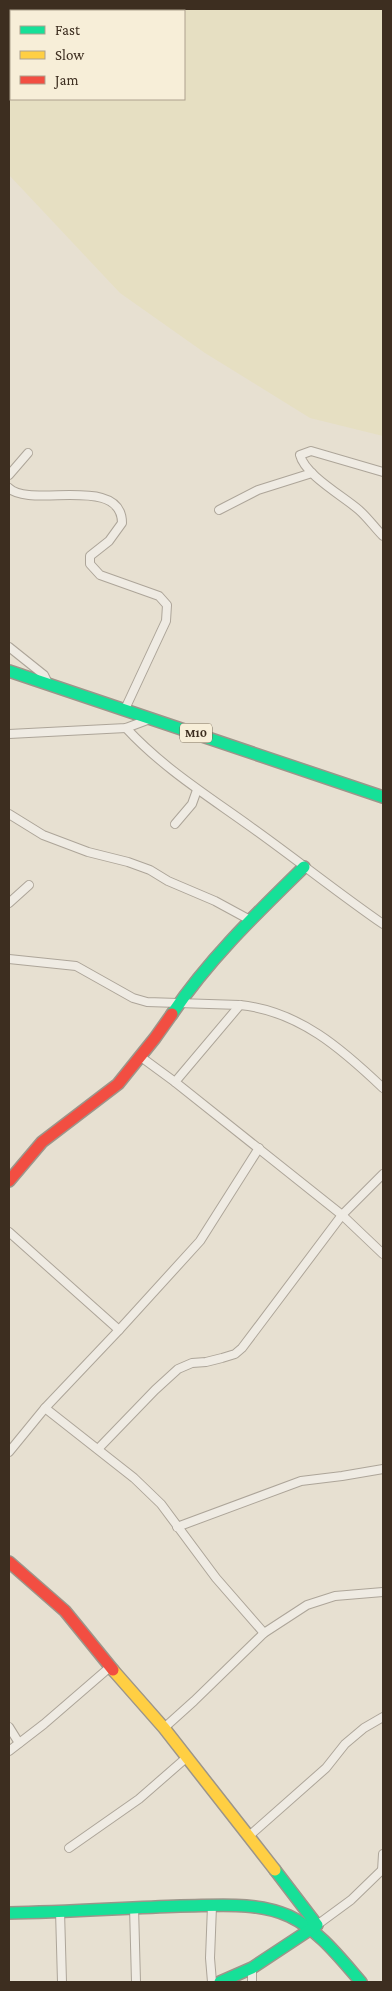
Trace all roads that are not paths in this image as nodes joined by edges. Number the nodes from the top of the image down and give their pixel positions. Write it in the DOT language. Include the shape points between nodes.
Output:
graph roads {
  1 [pos="28,453"];
  2 [pos="383,472"];
  3 [pos="312,473"];
  4 [pos="9,475"];
  5 [pos="9,488"];
  6 [pos="219,510"];
  7 [pos="383,536"];
  8 [pos="9,647"];
  9 [pos="9,671"];
  10 [pos="48,684"];
  11 [pos="125,709"];
  12 [pos="152,718"];
  13 [pos="126,728"];
  14 [pos="9,734"];
  15 [pos="197,790"];
  16 [pos="383,797"];
  17 [pos="9,814"];
  18 [pos="175,824"];
  19 [pos="304,867"];
  20 [pos="29,885"];
  21 [pos="9,903"];
  22 [pos="250,920"];
  23 [pos="383,924"];
  24 [pos="9,958"];
  25 [pos="179,1004"];
  26 [pos="240,1005"];
  27 [pos="141,1057"];
  28 [pos="175,1082"];
  29 [pos="383,1088"];
  30 [pos="259,1148"];
  31 [pos="383,1174"];
  32 [pos="9,1181"];
  33 [pos="342,1215"];
  34 [pos="9,1232"];
  35 [pos="383,1254"];
  36 [pos="119,1330"];
  37 [pos="45,1408"];
  38 [pos="98,1449"];
  39 [pos="9,1452"];
  40 [pos="383,1469"];
  41 [pos="177,1527"];
  42 [pos="9,1562"];
  43 [pos="383,1592"];
  44 [pos="264,1633"];
  45 [pos="110,1666"];
  46 [pos="383,1717"];
  47 [pos="9,1728"];
  48 [pos="164,1728"];
  49 [pos="19,1742"];
  50 [pos="9,1751"];
  51 [pos="186,1758"];
  52 [pos="249,1836"];
  53 [pos="69,1848"];
  54 [pos="383,1854"];
  55 [pos="382,1870"];
  56 [pos="212,1906"];
  57 [pos="134,1907"];
  58 [pos="60,1911"];
  59 [pos="9,1913"];
  60 [pos="314,1927"];
  61 [pos="252,1968"];
  62 [pos="62,1982"];
  63 [pos="136,1982"];
  64 [pos="212,1982"];
  65 [pos="220,1982"];
  66 [pos="252,1982"];
  67 [pos="361,1982"];
  1 -- 4 [label="street"];
  2 -- 3 [label="street" via="311,451 300,455"];
  3 -- 6 [label="street" via="263,488"];
  3 -- 7 [label="street" via="361,511"];
  5 -- 11 [label="street" via="18,495 84,494 119,508 122,523 109,541 90,556 90,564 100,575 159,596 167,605 166,621"];
  8 -- 10 [label="street" via="44,675"];
  9 -- 10 [label="street, M10"];
  10 -- 11 [label="street, M10"];
  11 -- 12 [label="street, M10"];
  12 -- 13 [label="street"];
  12 -- 16 [label="street, M10"];
  13 -- 14 [label="street"];
  13 -- 15 [label="street" via="146,749"];
  15 -- 18 [label="street" via="192,804"];
  15 -- 19 [label="street"];
  17 -- 22 [label="street" via="43,835 150,870"];
  19 -- 22 [label="street"];
  19 -- 23 [label="street"];
  20 -- 21 [label="street"];
  22 -- 25 [label="street" via="190,986"];
  24 -- 25 [label="street" via="76,966 133,998"];
  25 -- 26 [label="street"];
  25 -- 27 [label="street"];
  26 -- 28 [label="street"];
  26 -- 29 [label="street" via="267,1010 306,1025 328,1039"];
  27 -- 28 [label="street"];
  27 -- 32 [label="street" via="109,1092 42,1142"];
  28 -- 30 [label="street"];
  30 -- 33 [label="street"];
  30 -- 36 [label="street" via="200,1241"];
  31 -- 33 [label="street"];
  33 -- 35 [label="street"];
  33 -- 38 [label="street" via="242,1348 235,1354 178,1369"];
  34 -- 36 [label="street"];
  36 -- 37 [label="street"];
  37 -- 38 [label="street"];
  37 -- 39 [label="street"];
  38 -- 41 [label="street" via="134,1478"];
  40 -- 41 [label="street" via="301,1481"];
  41 -- 44 [label="street"];
  42 -- 45 [label="street" via="65,1611"];
  43 -- 44 [label="street" via="335,1596 307,1605"];
  44 -- 48 [label="street"];
  45 -- 48 [label="street"];
  45 -- 49 [label="street"];
  46 -- 52 [label="street" via="345,1744 326,1768"];
  47 -- 49 [label="street"];
  48 -- 51 [label="street"];
  49 -- 50 [label="street"];
  51 -- 52 [label="street"];
  51 -- 53 [label="street" via="139,1799"];
  52 -- 60 [label="street" via="314,1919"];
  54 -- 55 [label="street"];
  55 -- 60 [label="street" via="351,1900"];
  56 -- 57 [label="street"];
  56 -- 60 [label="street" via="267,1908"];
  56 -- 64 [label="street"];
  57 -- 58 [label="street"];
  57 -- 63 [label="street"];
  58 -- 59 [label="street"];
  58 -- 62 [label="street"];
  60 -- 61 [label="street"];
  60 -- 67 [label="street"];
  61 -- 65 [label="street"];
  61 -- 66 [label="street"];
}
